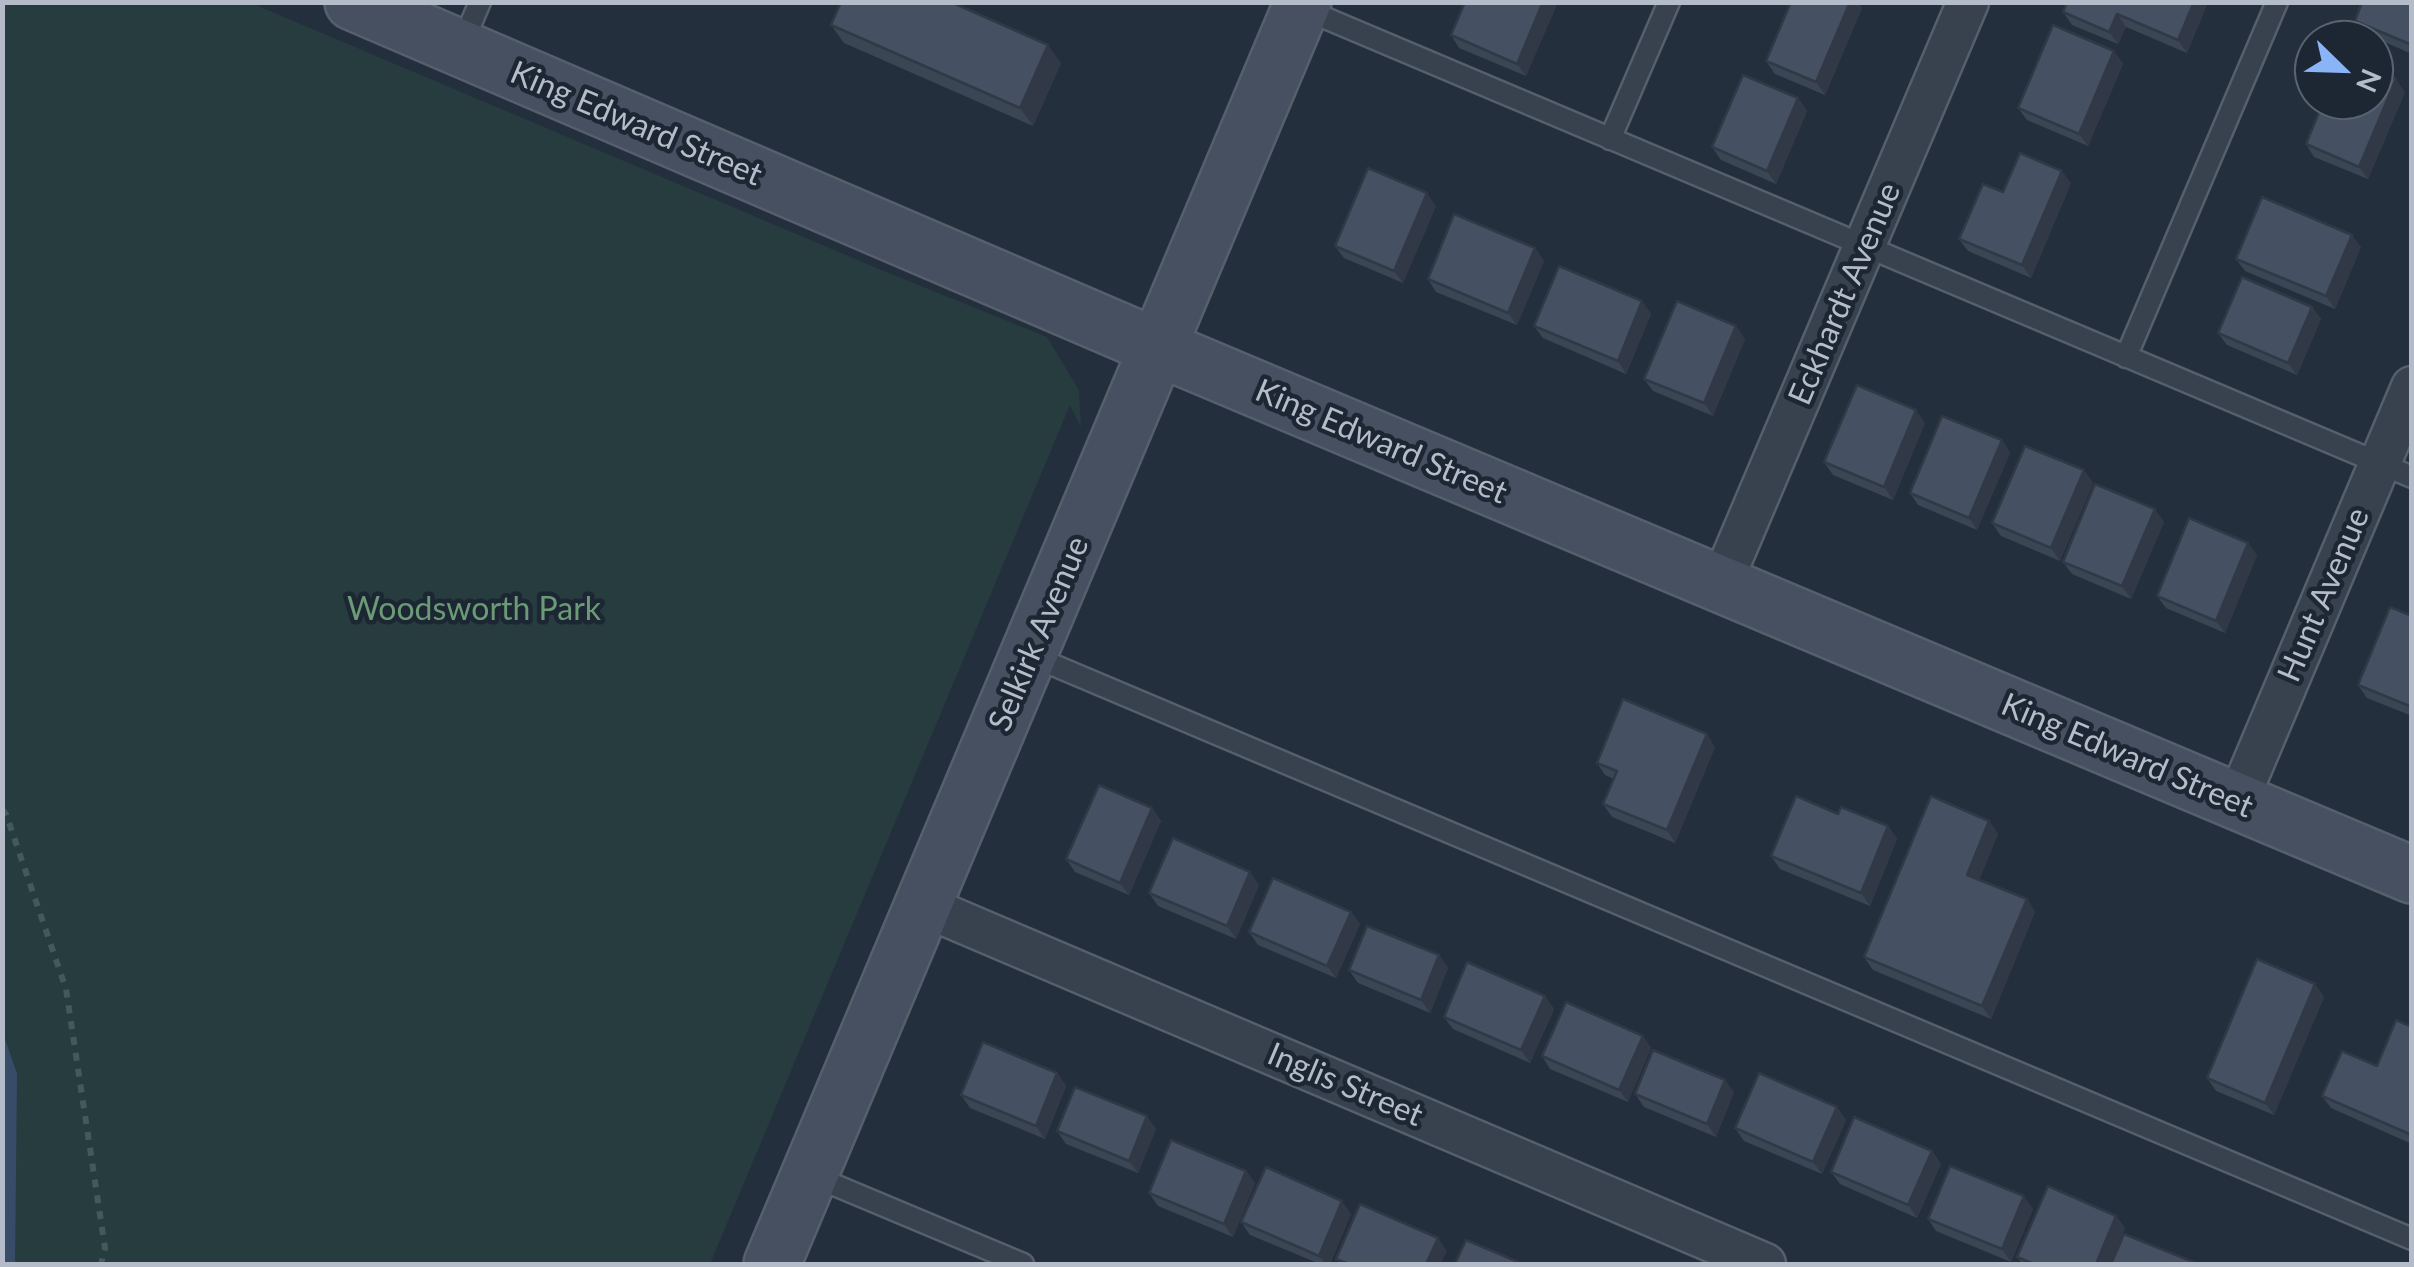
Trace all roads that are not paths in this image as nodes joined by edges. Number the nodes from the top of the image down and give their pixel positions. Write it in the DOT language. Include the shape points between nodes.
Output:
graph roads {
  1 [pos="353,2"];
  2 [pos="1669,2"];
  3 [pos="1968,2"];
  4 [pos="2277,2"];
  5 [pos="1302,5"];
  6 [pos="470,26"];
  7 [pos="1610,139"];
  8 [pos="1865,246"];
  9 [pos="1158,348"];
  10 [pos="2126,356"];
  11 [pos="2412,387"];
  12 [pos="2395,470"];
  13 [pos="1721,584"];
  14 [pos="1030,655"];
  15 [pos="2237,802"];
  16 [pos="2412,875"];
  17 [pos="924,906"];
  18 [pos="810,1175"];
  19 [pos="2412,1238"];
  20 [pos="772,1264"];
  21 [pos="1023,1264"];
  22 [pos="1765,1264"];
  1 -- 6 [label="street, King Edward Street"];
  2 -- 7 [label="lane"];
  3 -- 8 [label="street, Eckhardt Avenue"];
  4 -- 10 [label="lane"];
  5 -- 7 [label="lane"];
  5 -- 9 [label="street, Selkirk Avenue"];
  6 -- 9 [label="street, King Edward Street"];
  7 -- 8 [label="lane"];
  8 -- 10 [label="lane"];
  8 -- 13 [label="street, Eckhardt Avenue"];
  9 -- 13 [label="street, King Edward Street"];
  9 -- 14 [label="street, Selkirk Avenue"];
  10 -- 12 [label="lane"];
  11 -- 12 [label="street, Hunt Avenue"];
  12 -- 15 [label="street, Hunt Avenue"];
  13 -- 15 [label="street, King Edward Street"];
  14 -- 17 [label="street, Selkirk Avenue"];
  14 -- 19 [label="lane"];
  15 -- 16 [label="street, King Edward Street"];
  17 -- 18 [label="street, Selkirk Avenue"];
  17 -- 22 [label="street, Inglis Street"];
  18 -- 20 [label="street, Selkirk Avenue"];
  18 -- 21 [label="lane"];
}
